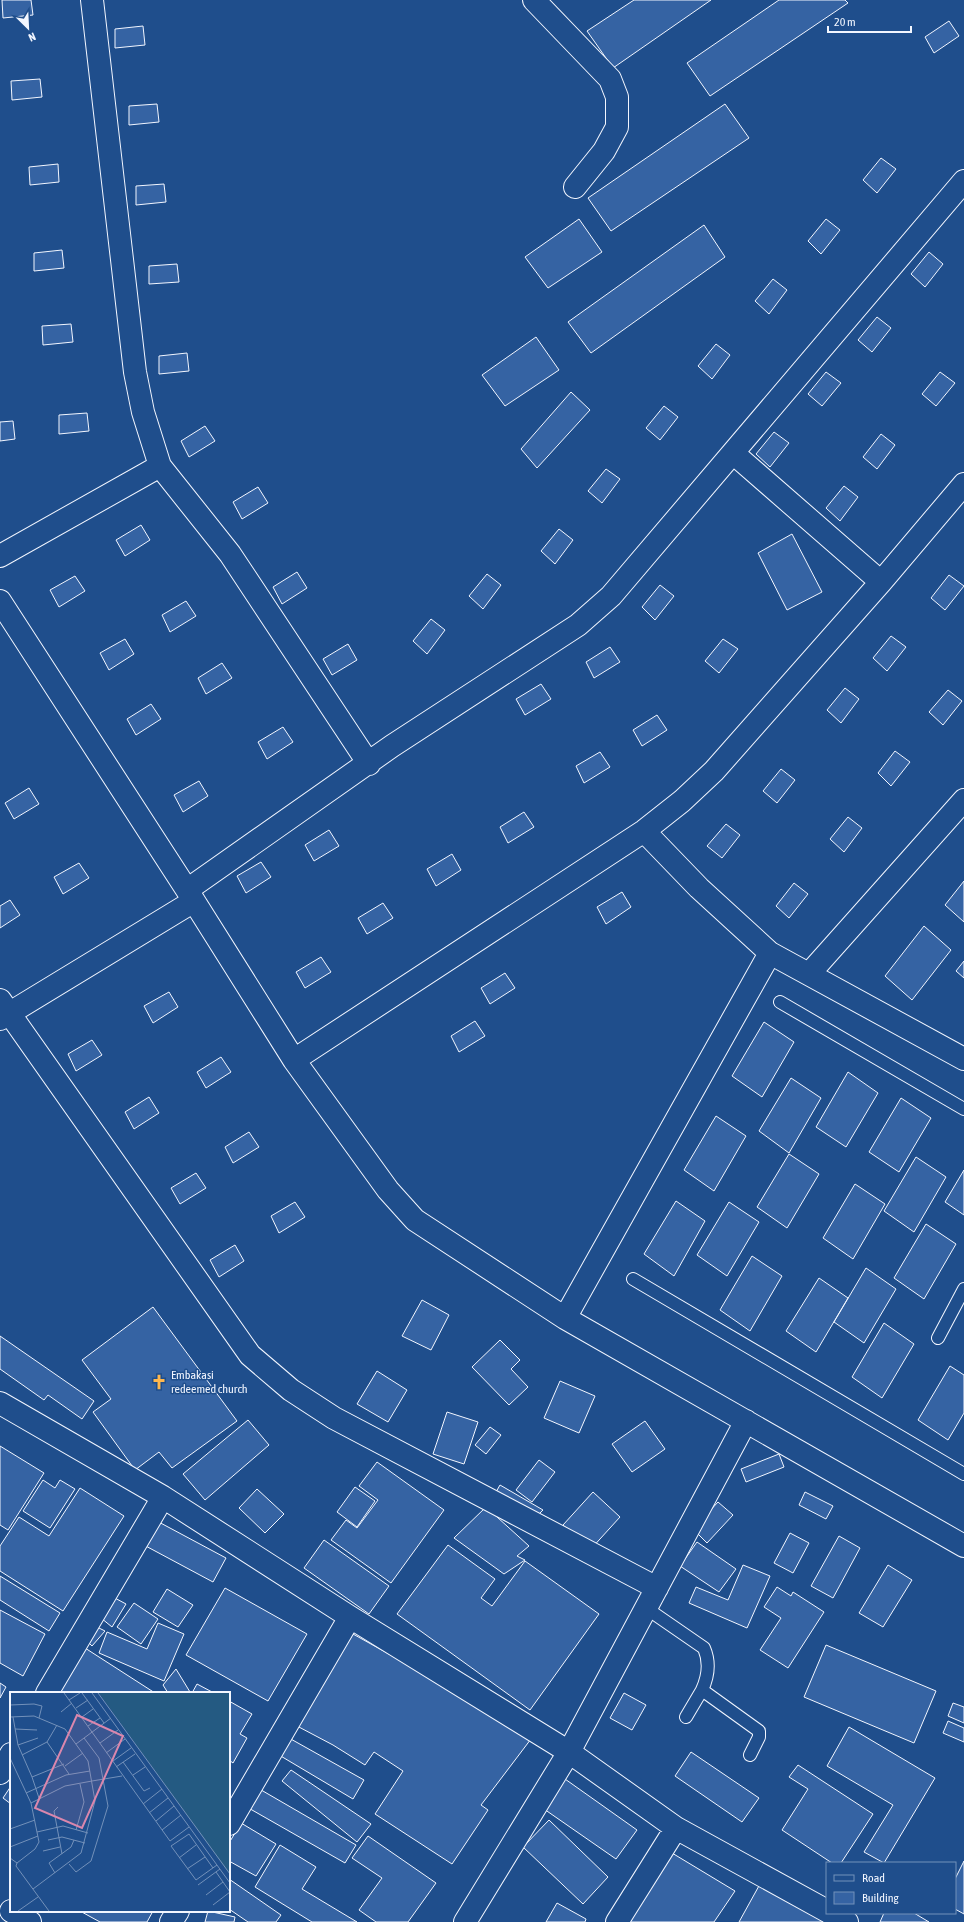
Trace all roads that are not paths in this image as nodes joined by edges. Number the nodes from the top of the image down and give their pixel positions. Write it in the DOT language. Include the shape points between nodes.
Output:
graph roads {
  1 [pos="92,0"];
  2 [pos="534,0"];
  3 [pos="963,185"];
  4 [pos="575,187"];
  5 [pos="732,453"];
  6 [pos="160,466"];
  7 [pos="962,490"];
  8 [pos="0,556"];
  9 [pos="881,582"];
  10 [pos="0,601"];
  11 [pos="369,764"];
  12 [pos="964,800"];
  13 [pos="644,831"];
  14 [pos="191,895"];
  15 [pos="770,953"];
  16 [pos="809,974"];
  17 [pos="780,1002"];
  18 [pos="3,1010"];
  19 [pos="962,1053"];
  20 [pos="294,1060"];
  21 [pos="964,1109"];
  22 [pos="633,1279"];
  23 [pos="964,1289"];
  24 [pos="565,1318"];
  25 [pos="938,1338"];
  26 [pos="0,1403"];
  27 [pos="746,1421"];
  28 [pos="964,1474"];
  29 [pos="163,1497"];
  30 [pos="964,1546"];
  31 [pos="656,1588"];
  32 [pos="646,1608"];
  33 [pos="350,1617"];
  34 [pos="702,1690"];
  35 [pos="48,1692"];
  36 [pos="686,1718"];
  37 [pos="569,1752"];
  38 [pos="750,1755"];
  39 [pos="10,1756"];
  40 [pos="0,1773"];
  41 [pos="230,1822"];
  42 [pos="676,1828"];
  43 [pos="0,1904"];
  44 [pos="10,1910"];
  45 [pos="826,1910"];
  46 [pos="13,1912"];
  47 [pos="177,1912"];
  48 [pos="832,1914"];
  49 [pos="30,1922"];
  50 [pos="172,1922"];
  51 [pos="465,1922"];
  52 [pos="617,1922"];
  53 [pos="846,1922"];
  1 -- 6 [label="street" via="135,372"];
  2 -- 4 [label="street" via="610,79 617,97 617,127 604,151"];
  3 -- 5 [label="street"];
  5 -- 9 [label="street"];
  5 -- 11 [label="street" via="611,596 578,625 392,746"];
  6 -- 8 [label="street"];
  6 -- 11 [label="street" via="230,554"];
  7 -- 9 [label="street"];
  9 -- 13 [label="street" via="714,771"];
  10 -- 14 [label="street"];
  11 -- 14 [label="street"];
  12 -- 16 [label="street"];
  13 -- 15 [label="street"];
  13 -- 20 [label="street"];
  14 -- 18 [label="street"];
  14 -- 20 [label="street"];
  15 -- 16 [label="street"];
  15 -- 24 [label="street"];
  16 -- 19 [label="street"];
  17 -- 21 [label="lane"];
  18 -- 31 [label="street" via="250,1356 292,1390 334,1418"];
  20 -- 24 [label="street" via="388,1190 415,1220"];
  22 -- 28 [label="lane"];
  23 -- 25 [label="lane"];
  24 -- 27 [label="street"];
  26 -- 29 [label="street"];
  27 -- 30 [label="street"];
  27 -- 31 [label="street"];
  29 -- 33 [label="street"];
  29 -- 35 [label="street"];
  31 -- 32 [label="street"];
  32 -- 34 [label="lane" via="704,1648 708,1658 706,1682"];
  32 -- 37 [label="street"];
  33 -- 37 [label="street"];
  33 -- 41 [label="street"];
  34 -- 36 [label="lane"];
  34 -- 38 [label="lane" via="759,1731 759,1737"];
  37 -- 42 [label="street"];
  37 -- 51 [label="street"];
  39 -- 40 [label="street"];
  42 -- 45 [label="street"];
  42 -- 52 [label="street"];
  43 -- 44 [label="street"];
  46 -- 49 [label="street"];
  47 -- 50 [label="street"];
  48 -- 53 [label="street"];
}
